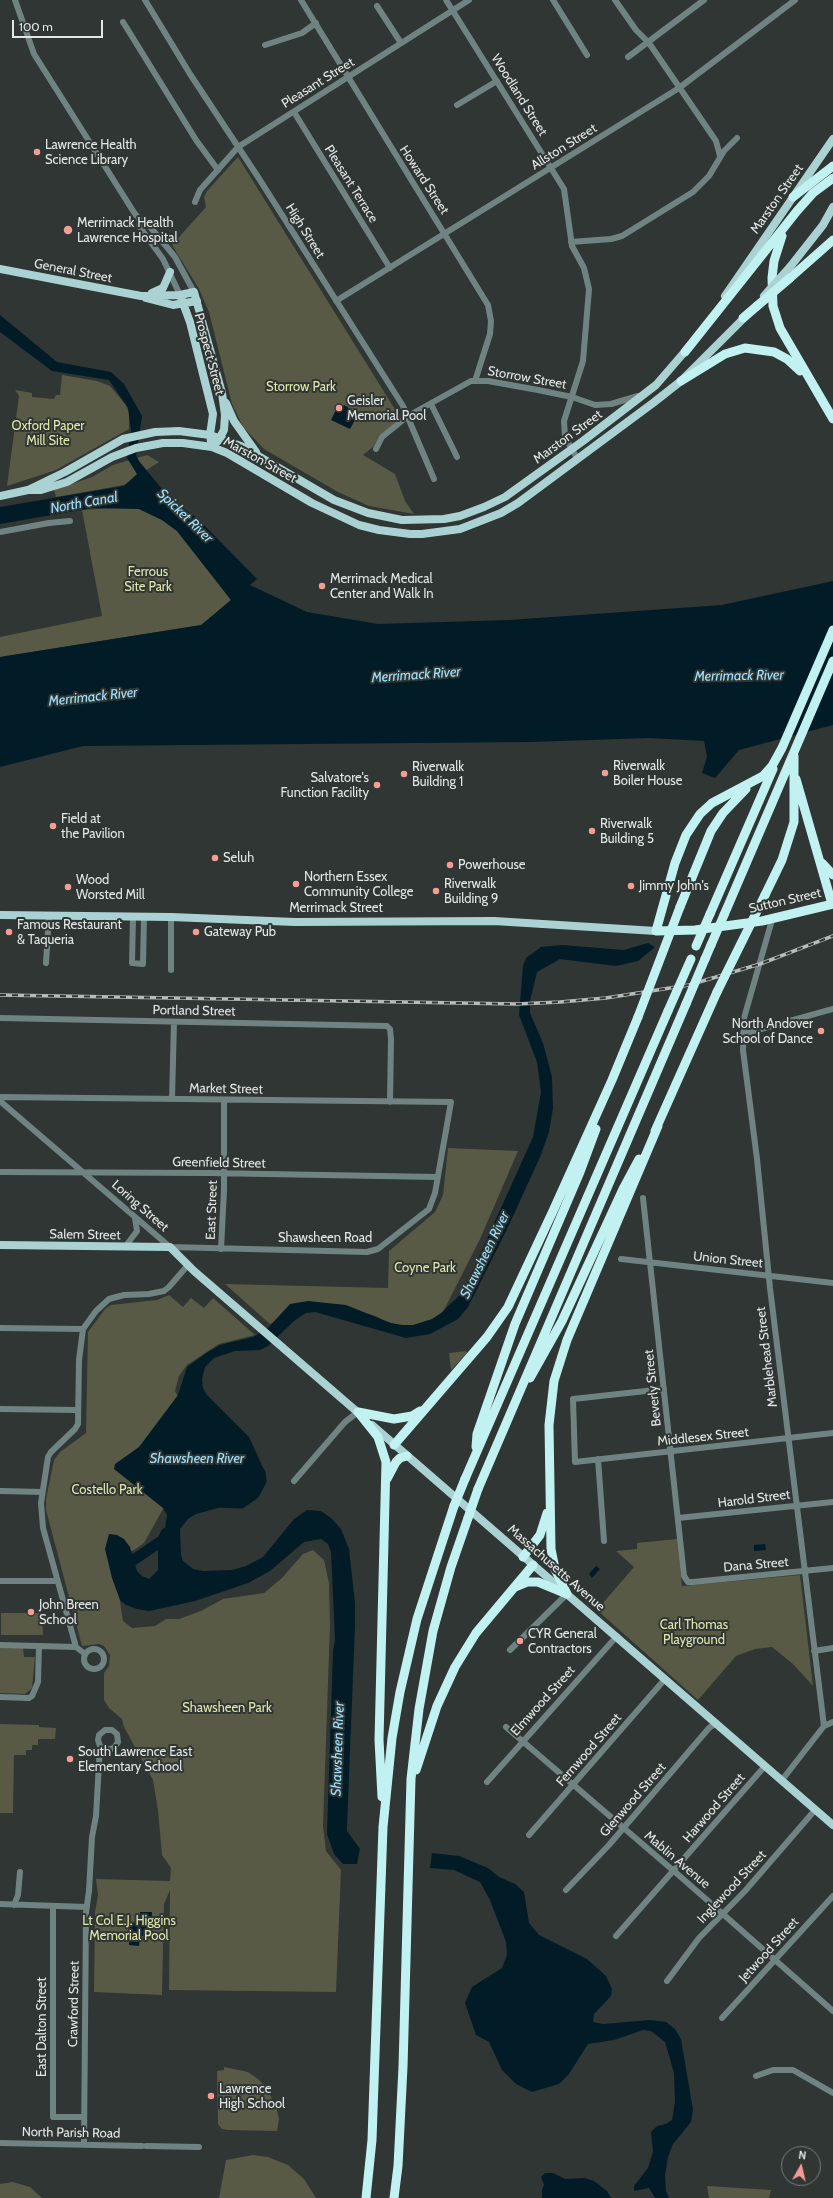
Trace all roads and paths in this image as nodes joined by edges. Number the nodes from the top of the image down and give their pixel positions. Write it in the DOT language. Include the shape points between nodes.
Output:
graph roads {
  1 [pos="15,0"];
  2 [pos="145,0"];
  3 [pos="301,0"];
  4 [pos="446,0"];
  5 [pos="469,0"];
  6 [pos="553,0"];
  7 [pos="615,0"];
  8 [pos="704,0"];
  9 [pos="795,0"];
  10 [pos="377,6"];
  11 [pos="453,10"];
  12 [pos="123,22"];
  13 [pos="316,23"];
  14 [pos="401,43"];
  15 [pos="649,43"];
  16 [pos="265,45"];
  17 [pos="587,55"];
  18 [pos="628,57"];
  19 [pos="348,77"];
  20 [pos="497,81"];
  21 [pos="679,88"];
  22 [pos="457,105"];
  23 [pos="294,112"];
  24 [pos="737,138"];
  25 [pos="833,139"];
  26 [pos="238,147"];
  27 [pos="720,156"];
  28 [pos="833,166"];
  29 [pos="552,167"];
  30 [pos="218,170"];
  31 [pos="833,178"];
  32 [pos="793,197"];
  33 [pos="195,202"];
  34 [pos="833,207"];
  35 [pos="140,220"];
  36 [pos="789,222"];
  37 [pos="446,233"];
  38 [pos="833,240"];
  39 [pos="571,242"];
  40 [pos="390,268"];
  41 [pos="0,269"];
  42 [pos="170,272"];
  43 [pos="194,292"];
  44 [pos="180,295"];
  45 [pos="142,296"];
  46 [pos="197,301"];
  47 [pos="336,301"];
  48 [pos="183,304"];
  49 [pos="758,304"];
  50 [pos="743,318"];
  51 [pos="685,352"];
  52 [pos="476,380"];
  53 [pos="809,380"];
  54 [pos="681,381"];
  55 [pos="648,392"];
  56 [pos="222,393"];
  57 [pos="572,397"];
  58 [pos="431,404"];
  59 [pos="408,416"];
  60 [pos="833,419"];
  61 [pos="210,435"];
  62 [pos="220,438"];
  63 [pos="212,447"];
  64 [pos="376,449"];
  65 [pos="571,449"];
  66 [pos="259,456"];
  67 [pos="457,457"];
  68 [pos="577,458"];
  69 [pos="434,480"];
  70 [pos="28,490"];
  71 [pos="0,496"];
  72 [pos="70,521"];
  73 [pos="0,532"];
  74 [pos="833,630"];
  75 [pos="833,661"];
  76 [pos="833,665"];
  77 [pos="794,774"];
  78 [pos="750,785"];
  79 [pos="818,856"];
  80 [pos="833,875"];
  81 [pos="833,904"];
  82 [pos="0,915"];
  83 [pos="49,915"];
  84 [pos="133,917"];
  85 [pos="144,917"];
  86 [pos="172,917"];
  87 [pos="772,920"];
  88 [pos="743,924"];
  89 [pos="656,931"];
  90 [pos="46,963"];
  91 [pos="171,970"];
  92 [pos="833,1009"];
  93 [pos="0,1018"];
  94 [pos="174,1022"];
  95 [pos="743,1034"];
  96 [pos="612,1080"];
  97 [pos="0,1097"];
  98 [pos="172,1099"];
  99 [pos="224,1100"];
  100 [pos="0,1101"];
  101 [pos="390,1102"];
  102 [pos="451,1102"];
  103 [pos="658,1126"];
  104 [pos="0,1172"];
  105 [pos="83,1173"];
  106 [pos="224,1173"];
  107 [pos="437,1177"];
  108 [pos="644,1198"];
  109 [pos="135,1218"];
  110 [pos="0,1245"];
  111 [pos="170,1247"];
  112 [pos="124,1248"];
  113 [pos="221,1249"];
  114 [pos="621,1259"];
  115 [pos="650,1262"];
  116 [pos="188,1265"];
  117 [pos="769,1276"];
  118 [pos="833,1283"];
  119 [pos="0,1328"];
  120 [pos="83,1329"];
  121 [pos="263,1330"];
  122 [pos="664,1389"];
  123 [pos="427,1408"];
  124 [pos="0,1409"];
  125 [pos="78,1410"];
  126 [pos="358,1412"];
  127 [pos="509,1414"];
  128 [pos="833,1433"];
  129 [pos="788,1438"];
  130 [pos="394,1445"];
  131 [pos="671,1451"];
  132 [pos="475,1454"];
  133 [pos="407,1456"];
  134 [pos="598,1459"];
  135 [pos="294,1481"];
  136 [pos="386,1482"];
  137 [pos="0,1491"];
  138 [pos="42,1492"];
  139 [pos="833,1502"];
  140 [pos="550,1504"];
  141 [pos="796,1505"];
  142 [pos="678,1518"];
  143 [pos="604,1541"];
  144 [pos="524,1556"];
  145 [pos="533,1565"];
  146 [pos="833,1568"];
  147 [pos="804,1571"];
  148 [pos="684,1576"];
  149 [pos="0,1581"];
  150 [pos="57,1581"];
  151 [pos="514,1588"];
  152 [pos="567,1594"];
  153 [pos="617,1636"];
  154 [pos="0,1645"];
  155 [pos="38,1646"];
  156 [pos="76,1647"];
  157 [pos="833,1648"];
  158 [pos="510,1650"];
  159 [pos="814,1651"];
  160 [pos="85,1654"];
  161 [pos="665,1679"];
  162 [pos="0,1697"];
  163 [pos="833,1722"];
  164 [pos="716,1723"];
  165 [pos="824,1726"];
  166 [pos="506,1727"];
  167 [pos="522,1741"];
  168 [pos="100,1746"];
  169 [pos="765,1766"];
  170 [pos="782,1780"];
  171 [pos="487,1782"];
  172 [pos="411,1784"];
  173 [pos="572,1786"];
  174 [pos="815,1810"];
  175 [pos="833,1826"];
  176 [pos="383,1827"];
  177 [pos="623,1828"];
  178 [pos="529,1836"];
  179 [pos="673,1871"];
  180 [pos="20,1872"];
  181 [pos="566,1890"];
  182 [pos="833,1896"];
  183 [pos="0,1904"];
  184 [pos="14,1905"];
  185 [pos="53,1906"];
  186 [pos="87,1907"];
  187 [pos="723,1914"];
  188 [pos="616,1936"];
  189 [pos="775,1959"];
  190 [pos="667,1981"];
  191 [pos="833,2011"];
  192 [pos="722,2018"];
  193 [pos="756,2076"];
  194 [pos="833,2093"];
  195 [pos="83,2117"];
  196 [pos="0,2142"];
  197 [pos="84,2144"];
  198 [pos="199,2147"];
  199 [pos="366,2198"];
  200 [pos="394,2198"];
  1 -- 35 [label="street, Prospect Street" via="34,54"];
  2 -- 26 [label="street, High Street" via="185,67"];
  3 -- 13 [label="street, Howard Street"];
  4 -- 11 [label="street, Woodland Street"];
  5 -- 11 [label="street, Pleasant Street"];
  6 -- 17 [label="street"];
  7 -- 15 [label="street" via="636,30"];
  8 -- 15 [label="street"];
  9 -- 21 [label="street, Allston Street"];
  10 -- 14 [label="street"];
  11 -- 14 [label="street, Pleasant Street"];
  11 -- 20 [label="street, Woodland Street"];
  12 -- 30 [label="street" via="196,140"];
  13 -- 16 [label="street" via="302,33"];
  13 -- 19 [label="street, Howard Street"];
  14 -- 19 [label="street, Pleasant Street"];
  15 -- 18 [label="street"];
  15 -- 21 [label="street"];
  19 -- 23 [label="street, Pleasant Street"];
  19 -- 37 [label="street, Howard Street"];
  20 -- 22 [label="street"];
  20 -- 29 [label="street, Woodland Street"];
  21 -- 27 [label="street" via="716,141"];
  21 -- 29 [label="street, Allston Street"];
  23 -- 26 [label="street, Pleasant Street"];
  23 -- 40 [label="street, Pleasant Terrace"];
  24 -- 27 [label="street"];
  25 -- 32 [label="main road, Marston Street"];
  26 -- 30 [label="street, Pleasant Street"];
  26 -- 47 [label="street, High Street"];
  27 -- 39 [label="street" via="714,171 699,187 627,233 611,239"];
  28 -- 32 [label="highway"];
  29 -- 37 [label="street, Allston Street"];
  29 -- 39 [label="street, Woodland Street" via="565,193"];
  30 -- 33 [label="street, Pleasant Street" via="200,190"];
  31 -- 36 [label="highway" via="812,193"];
  32 -- 51 [label="main road, Marston Street"];
  34 -- 49 [label="main road, bridge" via="823,225"];
  35 -- 42 [label="street, Prospect Street" via="139,226"];
  35 -- 43 [label="street, Prospect Street" via="147,223 175,257"];
  36 -- 51 [label="highway"];
  36 -- 53 [label="highway" via="778,243 774,261 773,306 780,328"];
  37 -- 40 [label="street, Allston Street"];
  37 -- 52 [label="street, Howard Street" via="484,296 490,313 490,334"];
  38 -- 49 [label="highway, bridge"];
  39 -- 57 [label="street, Woodland Street" via="584,268 589,289 583,362"];
  40 -- 47 [label="street, Allston Street"];
  41 -- 45 [label="main road, General Street"];
  42 -- 44 [label="street, Prospect Street"];
  42 -- 45 [label="main road" via="163,288"];
  43 -- 44 [label="main road, General Street"];
  43 -- 46 [label="main road, Prospect Street"];
  44 -- 45 [label="main road, General Street"];
  44 -- 48 [label="main road, Prospect Street"];
  45 -- 48 [label="main road, General Street" via="167,304"];
  46 -- 48 [label="main road, General Street"];
  46 -- 56 [label="main road, Prospect Street"];
  47 -- 59 [label="street, High Street"];
  48 -- 61 [label="main road, Prospect Street" via="190,322 213,414"];
  49 -- 50 [label="highway"];
  50 -- 54 [label="main road, Marston Street"];
  51 -- 55 [label="main road, Marston Street"];
  52 -- 57 [label="street, Storrow Street"];
  52 -- 58 [label="street, Storrow Street" via="464,384"];
  53 -- 54 [label="highway" via="787,359 774,352 745,348 725,354"];
  53 -- 60 [label="highway"];
  54 -- 68 [label="main road, Marston Street"];
  55 -- 57 [label="street, Storrow Street" via="629,400 600,404 586,403"];
  55 -- 65 [label="main road, Marston Street"];
  56 -- 62 [label="main road, Prospect Street" via="225,415 224,430"];
  56 -- 66 [label="main road, Prospect Street" via="234,421"];
  57 -- 65 [label="street, Woodland Street" via="564,426 565,437"];
  58 -- 59 [label="street, Storrow Street"];
  58 -- 67 [label="street"];
  59 -- 64 [label="street, Storrow Street" via="382,437"];
  59 -- 69 [label="street, High Street"];
  61 -- 62 [label="main road, Marston Street"];
  61 -- 63 [label="main road, Prospect Street"];
  61 -- 70 [label="main road, Marston Street" via="179,431 156,432 123,439"];
  62 -- 63 [label="main road, Prospect Street"];
  62 -- 66 [label="main road, Marston Street"];
  63 -- 68 [label="main road, Marston Street" via="258,470 317,506 359,525 392,532 422,534 460,529 501,513 535,491"];
  63 -- 70 [label="main road, Marston Street" via="183,443 156,444 122,452 52,487"];
  65 -- 66 [label="main road, Marston Street" via="515,490 484,507 460,516 417,520 377,516 352,508"];
  65 -- 68 [label="street, Woodland Street"];
  70 -- 71 [label="main road"];
  72 -- 73 [label="street"];
  74 -- 78 [label="highway" via="782,748 772,766"];
  74 -- 132 [label="highway, bridge"];
  75 -- 127 [label="highway, bridge"];
  76 -- 77 [label="highway" via="794,754"];
  77 -- 79 [label="highway"];
  77 -- 103 [label="highway, bridge" via="794,822 782,860 717,992"];
  78 -- 89 [label="highway" via="712,803 693,823 679,853"];
  78 -- 96 [label="highway, bridge" via="723,813 712,831"];
  79 -- 80 [label="highway"];
  79 -- 81 [label="highway"];
  81 -- 87 [label="highway, Sutton Street"];
  82 -- 83 [label="main road, Merrimack Street"];
  83 -- 84 [label="main road, Merrimack Street"];
  83 -- 90 [label="street"];
  84 -- 85 [label="main road, Merrimack Street"];
  84 -- 85 [label="street" via="132,963 142,964"];
  85 -- 86 [label="main road, Merrimack Street"];
  86 -- 89 [label="main road, Merrimack Street" via="295,922 490,921"];
  86 -- 91 [label="street"];
  87 -- 88 [label="highway, Sutton Street"];
  87 -- 95 [label="street, Marblehead Street" via="748,1003"];
  88 -- 89 [label="highway, Merrimack Street" via="696,930"];
  92 -- 95 [label="street"];
  93 -- 94 [label="street, Portland Street"];
  94 -- 98 [label="street"];
  94 -- 101 [label="street, Portland Street" via="388,1026 391,1039"];
  95 -- 117 [label="street, Marblehead Street"];
  96 -- 123 [label="highway" via="508,1307 487,1337"];
  96 -- 132 [label="highway" via="580,1172 510,1338 476,1434"];
  97 -- 98 [label="street, Market Street"];
  98 -- 99 [label="street, Market Street"];
  99 -- 101 [label="street, Market Street"];
  99 -- 106 [label="street, East Street"];
  100 -- 105 [label="street, Loring Street"];
  101 -- 102 [label="street, Market Street"];
  102 -- 107 [label="street, Shawsheen Road"];
  103 -- 127 [label="highway" via="624,1187 562,1321"];
  103 -- 140 [label="highway" via="556,1371 549,1410"];
  104 -- 105 [label="street, Greenfield Street"];
  105 -- 106 [label="street, Greenfield Street"];
  105 -- 109 [label="street, Loring Street"];
  106 -- 107 [label="street, Greenfield Street"];
  106 -- 113 [label="street, East Street"];
  107 -- 113 [label="street, Shawsheen Road" via="429,1209 378,1249 367,1252"];
  108 -- 115 [label="street, Beverly Street"];
  109 -- 111 [label="street, Loring Street"];
  109 -- 112 [label="street" via="137,1231"];
  110 -- 112 [label="main road, Salem Street"];
  111 -- 112 [label="main road, Salem Street"];
  111 -- 113 [label="street, Shawsheen Road"];
  111 -- 116 [label="main road, Loring Street"];
  114 -- 115 [label="street, Union Street"];
  115 -- 117 [label="street, Union Street"];
  115 -- 122 [label="street, Beverly Street"];
  116 -- 120 [label="street" via="164,1291 109,1299"];
  116 -- 121 [label="main road, Loring Street"];
  117 -- 118 [label="street, Union Street"];
  117 -- 129 [label="street, Marblehead Street"];
  119 -- 120 [label="street"];
  120 -- 125 [label="street" via="79,1360"];
  121 -- 126 [label="main road, Massachusetts Avenue"];
  122 -- 131 [label="street, Beverly Street"];
  122 -- 134 [label="street, Middlesex Street" via="573,1399 575,1462"];
  123 -- 126 [label="highway" via="412,1416 394,1419"];
  123 -- 130 [label="highway"];
  124 -- 125 [label="street"];
  125 -- 138 [label="street" via="76,1430 48,1457"];
  126 -- 130 [label="main road, Massachusetts Avenue"];
  126 -- 135 [label="street" via="345,1422"];
  126 -- 136 [label="highway" via="382,1446 386,1462"];
  127 -- 172 [label="highway, bridge" via="478,1489 451,1567 433,1631 419,1709"];
  128 -- 129 [label="street, Middlesex Street"];
  129 -- 131 [label="street, Middlesex Street"];
  129 -- 141 [label="street, Marblehead Street"];
  130 -- 133 [label="main road, Massachusetts Avenue"];
  131 -- 134 [label="street, Middlesex Street"];
  131 -- 142 [label="street, Beverly Street"];
  132 -- 176 [label="highway, bridge" via="430,1576 410,1648 392,1738"];
  133 -- 136 [label="highway" via="396,1462"];
  133 -- 144 [label="main road, Massachusetts Avenue"];
  134 -- 143 [label="street"];
  136 -- 176 [label="highway" via="378,1740"];
  137 -- 138 [label="street"];
  138 -- 150 [label="street" via="43,1528"];
  139 -- 141 [label="street, Harold Street"];
  140 -- 144 [label="highway" via="540,1535"];
  140 -- 152 [label="highway" via="553,1562"];
  141 -- 142 [label="street, Harold Street"];
  141 -- 147 [label="street, Marblehead Street"];
  142 -- 148 [label="street, Beverly Street"];
  144 -- 145 [label="main road, Massachusetts Avenue"];
  145 -- 151 [label="highway"];
  145 -- 152 [label="main road, Massachusetts Avenue"];
  146 -- 147 [label="street, Dana Street"];
  147 -- 148 [label="street, Dana Street" via="693,1582 688,1582"];
  147 -- 159 [label="street, Marblehead Street"];
  149 -- 150 [label="street"];
  150 -- 156 [label="street"];
  151 -- 152 [label="highway" via="526,1582 538,1582"];
  151 -- 172 [label="highway" via="476,1633 455,1667 437,1706"];
  152 -- 153 [label="main road, Massachusetts Avenue"];
  152 -- 158 [label="street"];
  153 -- 161 [label="main road, Massachusetts Avenue"];
  153 -- 167 [label="street, Elmwood Street"];
  154 -- 155 [label="street"];
  155 -- 156 [label="street"];
  155 -- 162 [label="street" via="38,1682 35,1692 29,1698"];
  156 -- 160 [label="street"];
  157 -- 159 [label="street"];
  159 -- 165 [label="street, Marblehead Street"];
  161 -- 164 [label="main road, Massachusetts Avenue"];
  161 -- 173 [label="street, Fernwood Street"];
  163 -- 165 [label="street"];
  164 -- 169 [label="main road, Massachusetts Avenue"];
  164 -- 177 [label="street, Glenwood Street"];
  165 -- 170 [label="street"];
  166 -- 167 [label="street, Mablin Avenue"];
  167 -- 171 [label="street, Elmwood Street"];
  167 -- 173 [label="street, Mablin Avenue"];
  168 -- 186 [label="street, Crawford Street"];
  169 -- 170 [label="main road, Massachusetts Avenue"];
  169 -- 179 [label="street, Harwood Street"];
  170 -- 174 [label="main road, Massachusetts Avenue"];
  172 -- 200 [label="highway" via="403,2067"];
  173 -- 177 [label="street, Mablin Avenue"];
  173 -- 178 [label="street, Fernwood Street"];
  174 -- 175 [label="main road, Massachusetts Avenue"];
  174 -- 187 [label="street, Inglewood Street"];
  176 -- 199 [label="highway" via="372,2133"];
  177 -- 179 [label="street, Mablin Avenue"];
  177 -- 181 [label="street, Glenwood Street"];
  179 -- 187 [label="street, Mablin Avenue"];
  179 -- 188 [label="street, Harwood Street"];
  180 -- 184 [label="street" via="18,1895"];
  182 -- 189 [label="street, Jetwood Street"];
  183 -- 184 [label="street"];
  184 -- 185 [label="street"];
  185 -- 186 [label="street"];
  185 -- 195 [label="street, East Dalton Street" via="53,2117"];
  186 -- 195 [label="street, Crawford Street"];
  187 -- 189 [label="street, Mablin Avenue"];
  187 -- 190 [label="street, Inglewood Street" via="689,1950"];
  189 -- 191 [label="street, Mablin Avenue"];
  189 -- 192 [label="street, Jetwood Street"];
  193 -- 194 [label="street" via="773,2070 793,2070"];
  195 -- 197 [label="street, Crawford Street"];
  196 -- 197 [label="street, North Parish Road"];
  197 -- 198 [label="street, North Parish Road"];
}
